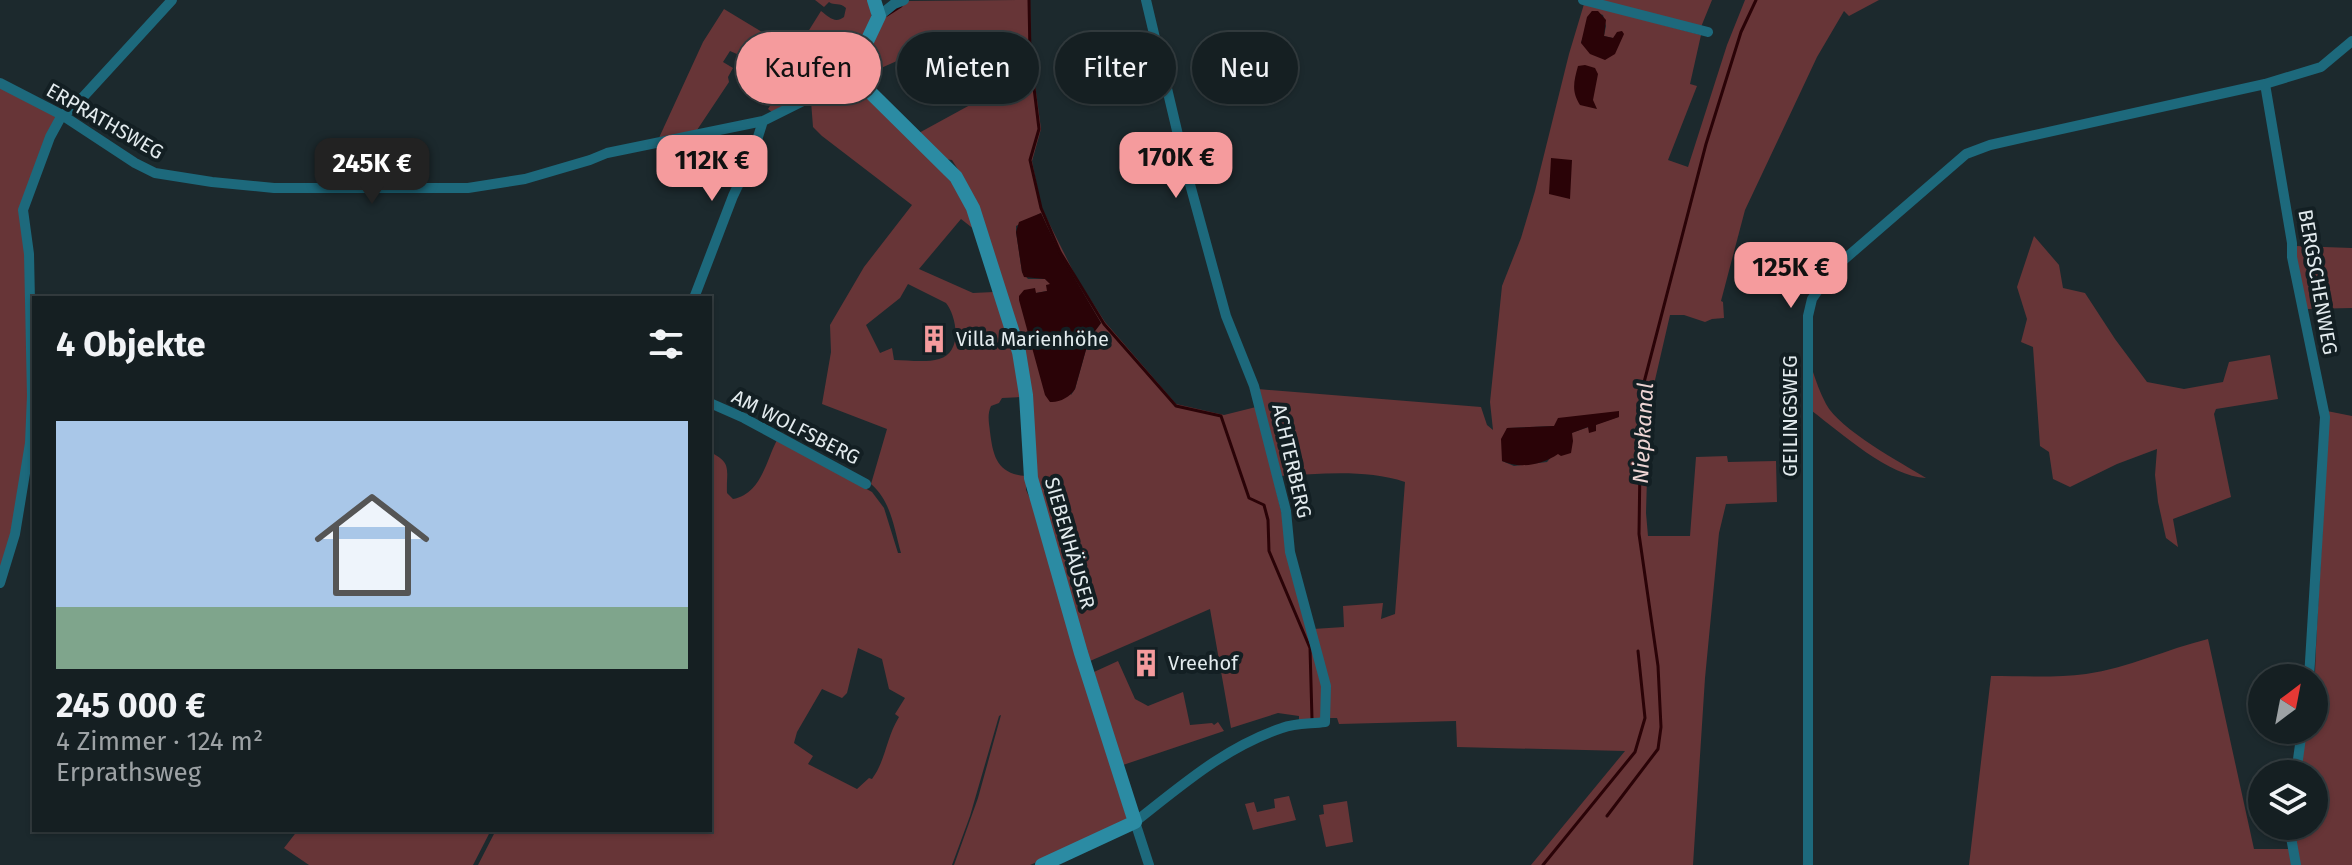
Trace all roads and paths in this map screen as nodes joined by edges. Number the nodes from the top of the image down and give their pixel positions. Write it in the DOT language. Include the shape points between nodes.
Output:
graph roads {
  1 [pos="172,0"];
  2 [pos="874,0"];
  3 [pos="904,0"];
  4 [pos="1146,0"];
  5 [pos="1583,0"];
  6 [pos="879,16"];
  7 [pos="871,32"];
  8 [pos="1708,32"];
  9 [pos="2352,41"];
  10 [pos="0,83"];
  11 [pos="2265,84"];
  12 [pos="881,103"];
  13 [pos="797,104"];
  14 [pos="62,115"];
  15 [pos="763,121"];
  16 [pos="695,296"];
  17 [pos="712,404"];
  18 [pos="866,484"];
  19 [pos="0,583"];
  20 [pos="2310,664"];
  21 [pos="1135,822"];
  22 [pos="2292,840"];
  23 [pos="1042,865"];
  24 [pos="1149,865"];
  25 [pos="1808,865"];
  26 [pos="2296,865"];
  1 -- 14 [label="street"];
  2 -- 6 [label="street"];
  3 -- 6 [label="street"];
  4 -- 21 [label="street, ACHTERBERG" via="1191,191 1226,316 1254,386 1286,511 1290,552 1326,686 1326,707 1325,722 1285,727 1235,748"];
  5 -- 8 [label="street"];
  6 -- 7 [label="street"];
  9 -- 11 [label="street, GEILINGSWEG" via="2321,67"];
  10 -- 14 [label="street, ERPRATHSWEG"];
  11 -- 20 [label="street, BERGSCHENWEG" via="2292,257 2325,417"];
  11 -- 25 [label="street, GEILINGSWEG" via="1966,154 1832,270 1812,299"];
  12 -- 21 [label="street, SIEBENHÄUSER" via="956,177 973,208 1019,352 1031,478"];
  13 -- 15 [label="street, ERPRATHSWEG"];
  14 -- 15 [label="street, ERPRATHSWEG" via="155,173 274,188 468,188"];
  14 -- 19 [label="street" via="23,210 29,254 30,443 15,534"];
  15 -- 16 [label="street"];
  17 -- 18 [label="street, AM WOLFSBERG"];
  21 -- 23 [label="street"];
  21 -- 24 [label="street"];
  22 -- 26 [label="street"];
}
